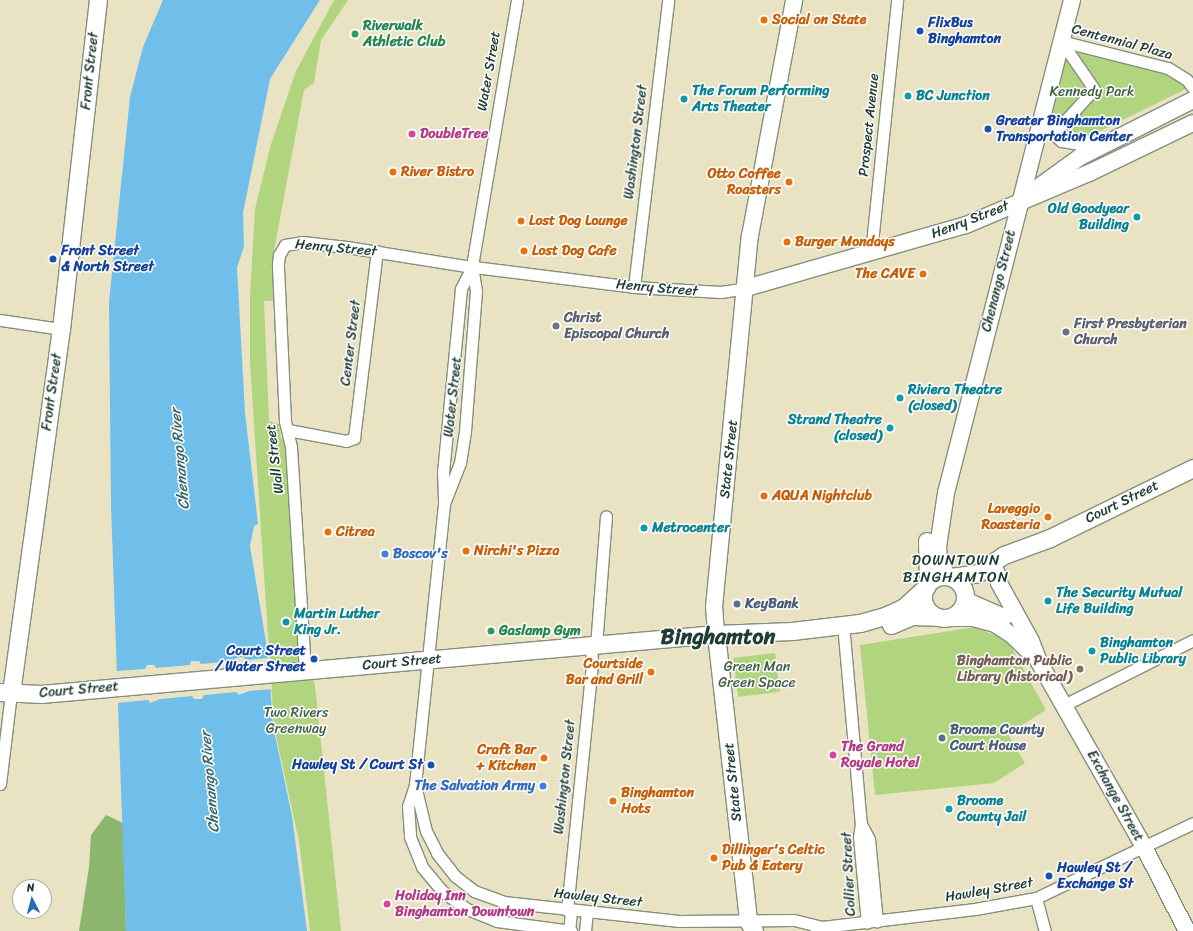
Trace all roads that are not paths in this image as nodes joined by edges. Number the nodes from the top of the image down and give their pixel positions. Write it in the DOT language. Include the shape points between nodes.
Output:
graph roads {
  1 [pos="98,0"];
  2 [pos="517,0"];
  3 [pos="668,0"];
  4 [pos="794,0"];
  5 [pos="897,0"];
  6 [pos="1072,0"];
  7 [pos="1061,41"];
  8 [pos="1193,88"];
  9 [pos="1193,100"];
  10 [pos="1042,119"];
  11 [pos="1193,123"];
  12 [pos="1054,132"];
  13 [pos="1101,146"];
  14 [pos="1019,202"];
  15 [pos="285,245"];
  16 [pos="377,251"];
  17 [pos="871,253"];
  18 [pos="472,267"];
  19 [pos="634,287"];
  20 [pos="746,288"];
  21 [pos="0,320"];
  22 [pos="61,329"];
  23 [pos="288,430"];
  24 [pos="1193,468"];
  25 [pos="946,493"];
  26 [pos="444,504"];
  27 [pos="606,516"];
  28 [pos="1050,538"];
  29 [pos="997,572"];
  30 [pos="949,577"];
  31 [pos="927,585"];
  32 [pos="965,597"];
  33 [pos="942,617"];
  34 [pos="792,631"];
  35 [pos="716,634"];
  36 [pos="844,636"];
  37 [pos="1029,636"];
  38 [pos="1193,640"];
  39 [pos="593,646"];
  40 [pos="427,660"];
  41 [pos="1039,662"];
  42 [pos="299,671"];
  43 [pos="5,692"];
  44 [pos="1064,705"];
  45 [pos="0,784"];
  46 [pos="415,785"];
  47 [pos="1193,823"];
  48 [pos="1144,847"];
  49 [pos="1036,898"];
  50 [pos="569,910"];
  51 [pos="587,912"];
  52 [pos="872,922"];
  53 [pos="748,928"];
  54 [pos="818,929"];
  55 [pos="569,931"];
  56 [pos="585,931"];
  57 [pos="1046,931"];
  58 [pos="1187,931"];
  1 -- 22 [label="main road, Front Street"];
  2 -- 18 [label="street, Water Street" via="485,177"];
  3 -- 19 [label="street, Washington Street"];
  4 -- 20 [label="street, State Street" via="750,236"];
  5 -- 17 [label="street, Prospect Avenue"];
  6 -- 7 [label="street, Chenango Street"];
  7 -- 8 [label="street, Centennial Plaza" via="1168,68 1187,80"];
  7 -- 10 [label="street, Chenango Street"];
  7 -- 12 [label="street" via="1094,89"];
  9 -- 13 [label="street, Henry Street"];
  10 -- 12 [label="street"];
  10 -- 14 [label="street, Chenango Street"];
  11 -- 14 [label="street, Henry Street" via="1088,173"];
  12 -- 13 [label="street" via="1078,144"];
  13 -- 14 [label="street, Henry Street" via="1080,157"];
  14 -- 17 [label="street, Henry Street" via="966,225"];
  14 -- 25 [label="street, Chenango Street"];
  15 -- 16 [label="street, Henry Street" via="302,242"];
  15 -- 23 [label="street, Wall Street" via="278,264 285,421"];
  16 -- 18 [label="street, Henry Street"];
  16 -- 23 [label="street, Center Street" via="354,438 346,441"];
  17 -- 20 [label="street, Henry Street"];
  18 -- 19 [label="street, Henry Street"];
  18 -- 26 [label="street, Water Street" via="461,290 443,471"];
  18 -- 26 [label="street, Water Street" via="476,291 465,431 460,463"];
  19 -- 20 [label="street, Henry Street" via="721,292"];
  20 -- 35 [label="street, State Street" via="714,607"];
  21 -- 22 [label="street"];
  22 -- 43 [label="main road, Front Street"];
  23 -- 42 [label="street, Wall Street" via="292,447"];
  24 -- 28 [label="main road, Court Street"];
  25 -- 30 [label="street, Chenango Street" via="938,550"];
  25 -- 31 [label="street, Chenango Street" via="927,541"];
  26 -- 40 [label="street, Water Street"];
  27 -- 39 [label="street, Washington Street"];
  28 -- 29 [label="main road, Court Street"];
  28 -- 30 [label="main road, Court Street" via="1004,555 978,573"];
  29 -- 32 [label="main road, Court Street"];
  29 -- 37 [label="street, Exchange Street" via="999,583"];
  30 -- 31 [label="main road" via="937,578"];
  30 -- 32 [label="main road" via="961,584"];
  31 -- 33 [label="main road" via="924,604 929,612"];
  31 -- 34 [label="main road, Court Street" via="904,607 885,616"];
  32 -- 33 [label="main road" via="959,612"];
  32 -- 37 [label="street, Exchange Street" via="1008,618"];
  33 -- 36 [label="main road, Court Street" via="912,616 879,630"];
  33 -- 41 [label="street, Exchange Street" via="973,618 995,624 1012,635"];
  34 -- 35 [label="main road, Court Street"];
  34 -- 36 [label="main road, Court Street" via="817,636"];
  35 -- 39 [label="main road, Court Street"];
  35 -- 53 [label="main road, State Street"];
  36 -- 52 [label="street, Collier Street" via="861,824 869,839"];
  37 -- 41 [label="street, Exchange Street"];
  38 -- 44 [label="street"];
  39 -- 40 [label="main road, Court Street"];
  39 -- 50 [label="street, Washington Street"];
  40 -- 42 [label="main road, Court Street"];
  40 -- 46 [label="street, Hawley Street"];
  41 -- 44 [label="street, Exchange Street"];
  42 -- 43 [label="main road, Court Street" via="33,694"];
  43 -- 45 [label="street, Front Street"];
  44 -- 48 [label="street, Exchange Street"];
  46 -- 50 [label="street, Hawley Street" via="424,824 434,847 447,867 464,884 504,902"];
  46 -- 55 [label="street, Hawley Street" via="407,813 412,843 425,872 442,891 466,909 492,920"];
  47 -- 48 [label="street, Hawley Street"];
  48 -- 49 [label="street, Hawley Street"];
  48 -- 58 [label="street, Exchange Street"];
  49 -- 52 [label="street, Hawley Street"];
  49 -- 57 [label="street"];
  50 -- 51 [label="street, Hawley Street"];
  50 -- 55 [label="street, Washington Street"];
  51 -- 53 [label="street, Hawley Street"];
  51 -- 56 [label="street"];
  52 -- 54 [label="street, Hawley Street"];
  53 -- 54 [label="street, Hawley Street" via="794,920"];
}
